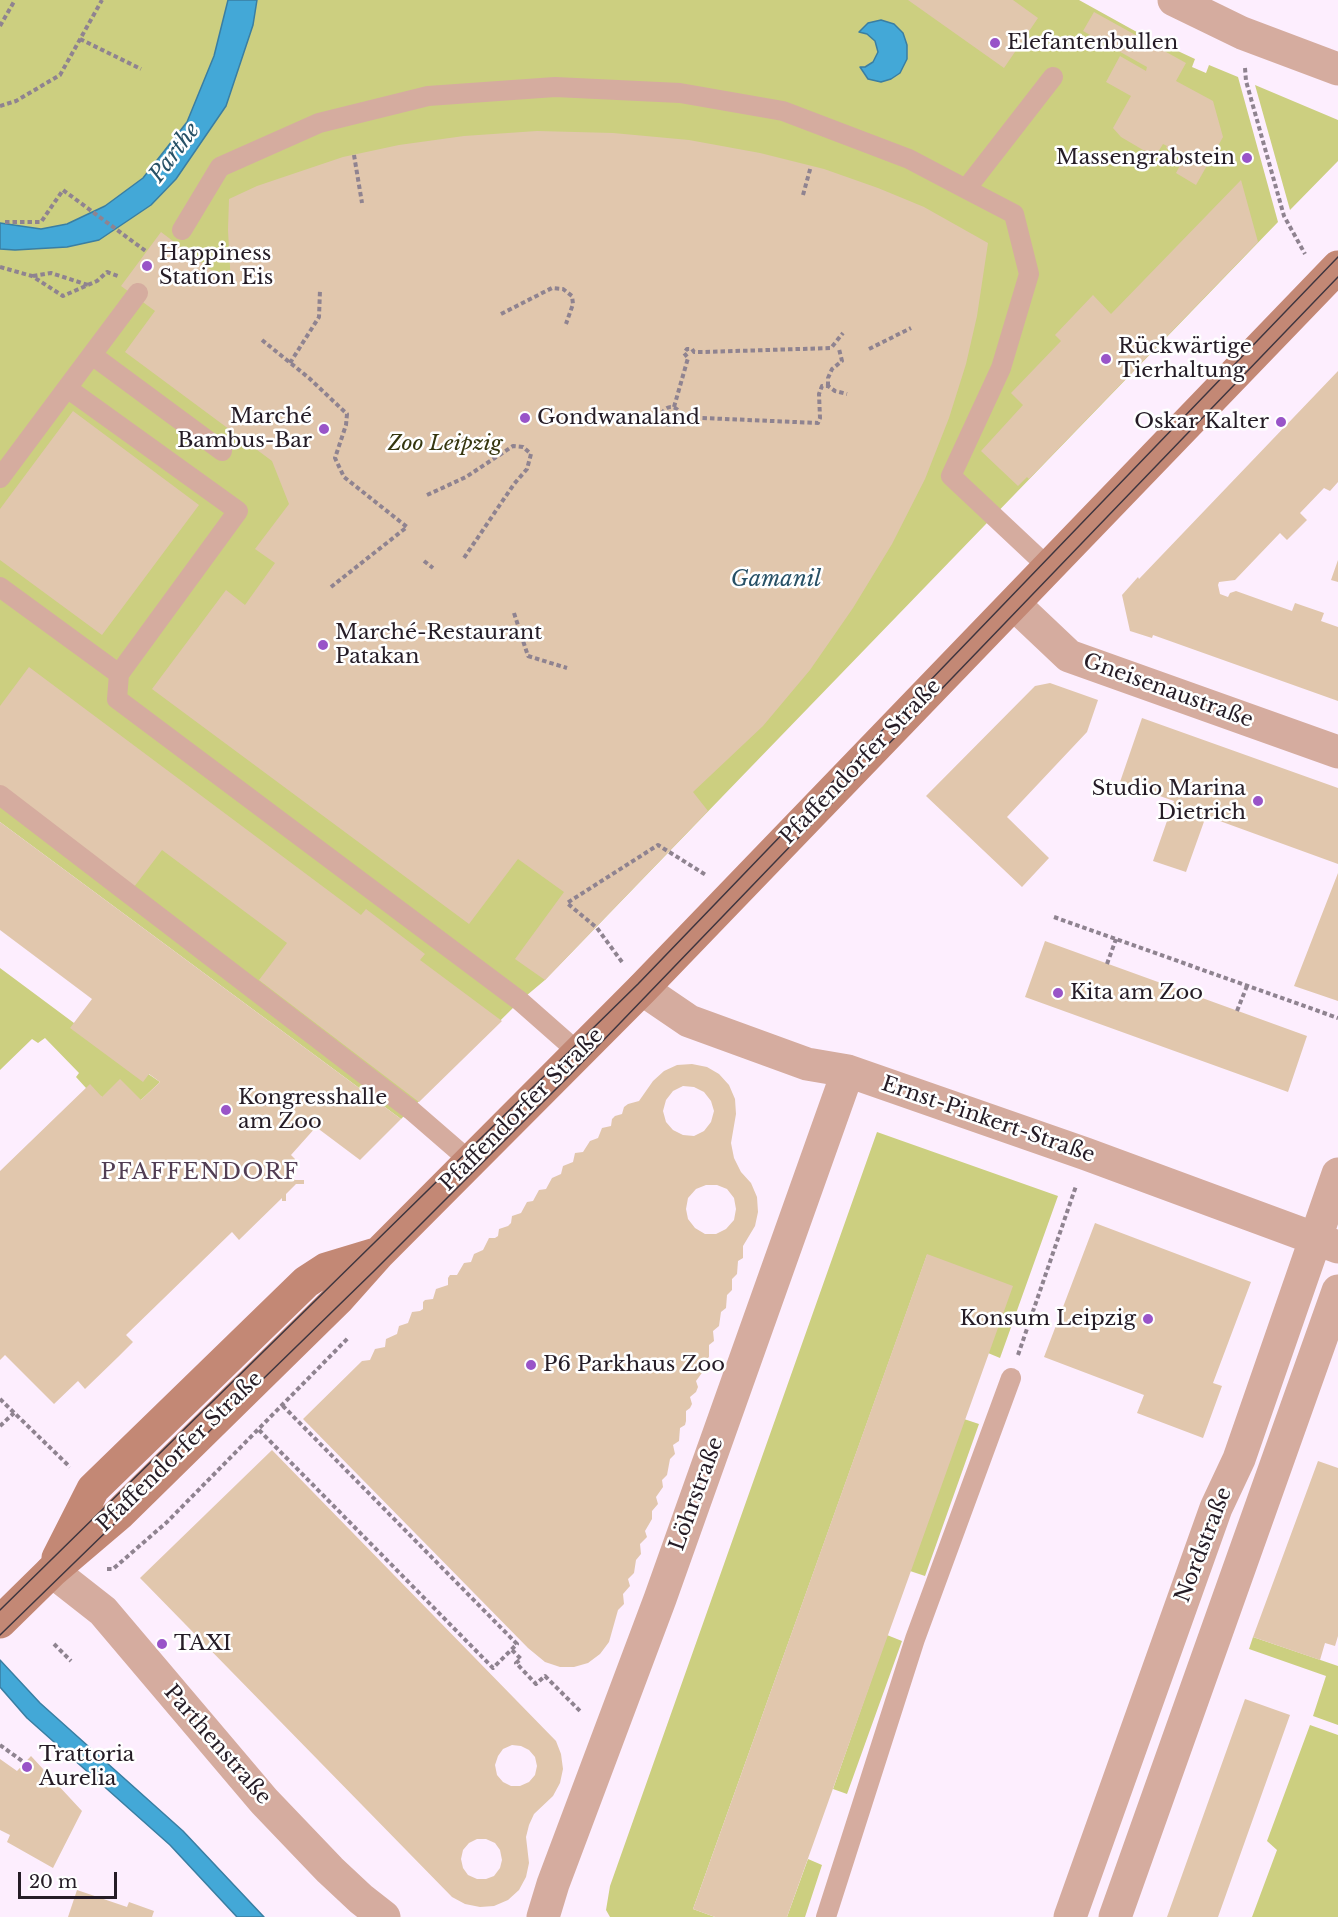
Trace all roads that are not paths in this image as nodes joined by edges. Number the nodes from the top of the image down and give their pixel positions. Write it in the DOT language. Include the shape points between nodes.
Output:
graph roads {
  1 [pos="1174,0"];
  2 [pos="1338,69"];
  3 [pos="1053,77"];
  4 [pos="966,189"];
  5 [pos="182,230"];
  6 [pos="1330,275"];
  7 [pos="138,293"];
  8 [pos="92,355"];
  9 [pos="67,388"];
  10 [pos="222,451"];
  11 [pos="4,465"];
  12 [pos="1049,568"];
  13 [pos="0,587"];
  14 [pos="1014,604"];
  15 [pos="118,674"];
  16 [pos="1338,752"];
  17 [pos="0,795"];
  18 [pos="642,989"];
  19 [pos="579,1053"];
  20 [pos="848,1071"];
  21 [pos="471,1162"];
  22 [pos="1338,1174"];
  23 [pos="1327,1243"];
  24 [pos="1338,1291"];
  25 [pos="1011,1378"];
  26 [pos="52,1571"];
  27 [pos="0,1622"];
  28 [pos="384,1917"];
  29 [pos="543,1917"];
  30 [pos="826,1917"];
  31 [pos="1070,1917"];
  32 [pos="1115,1917"];
  1 -- 2 [label="street" via="1242,33"];
  3 -- 4 [label="lane"];
  4 -- 5 [label="lane" via="909,159 783,111 680,93 555,87 428,96 319,123 220,167"];
  4 -- 12 [label="lane" via="1014,214 1029,274 1000,368 951,476"];
  6 -- 12 [label="main road, Pfaffendorfer Straße"];
  7 -- 8 [label="lane"];
  8 -- 9 [label="lane"];
  8 -- 10 [label="lane"];
  9 -- 11 [label="lane"];
  9 -- 15 [label="lane" via="238,511"];
  12 -- 14 [label="main road, Pfaffendorfer Straße"];
  13 -- 15 [label="lane"];
  14 -- 16 [label="street, Gneisenaustraße" via="1069,656"];
  14 -- 18 [label="main road, Pfaffendorfer Straße"];
  15 -- 19 [label="lane" via="117,699 520,1001"];
  17 -- 21 [label="lane" via="411,1110"];
  18 -- 19 [label="main road, Pfaffendorfer Straße"];
  18 -- 20 [label="street, Ernst-Pinkert-Straße" via="689,1021 807,1064"];
  19 -- 21 [label="main road, Pfaffendorfer Straße"];
  20 -- 23 [label="street, Ernst-Pinkert-Straße"];
  20 -- 29 [label="street, Löhrstraße"];
  21 -- 26 [label="main road, Pfaffendorfer Straße" via="119,1514"];
  22 -- 23 [label="street, Nordstraße"];
  23 -- 31 [label="street, Nordstraße" via="1239,1459 1215,1508"];
  24 -- 32 [label="street, Nordstraße"];
  25 -- 30 [label="lane" via="915,1639"];
  26 -- 27 [label="main road, Pfaffendorfer Straße"];
  26 -- 28 [label="street, Parthenstraße" via="103,1611 264,1801 330,1870"];
}
